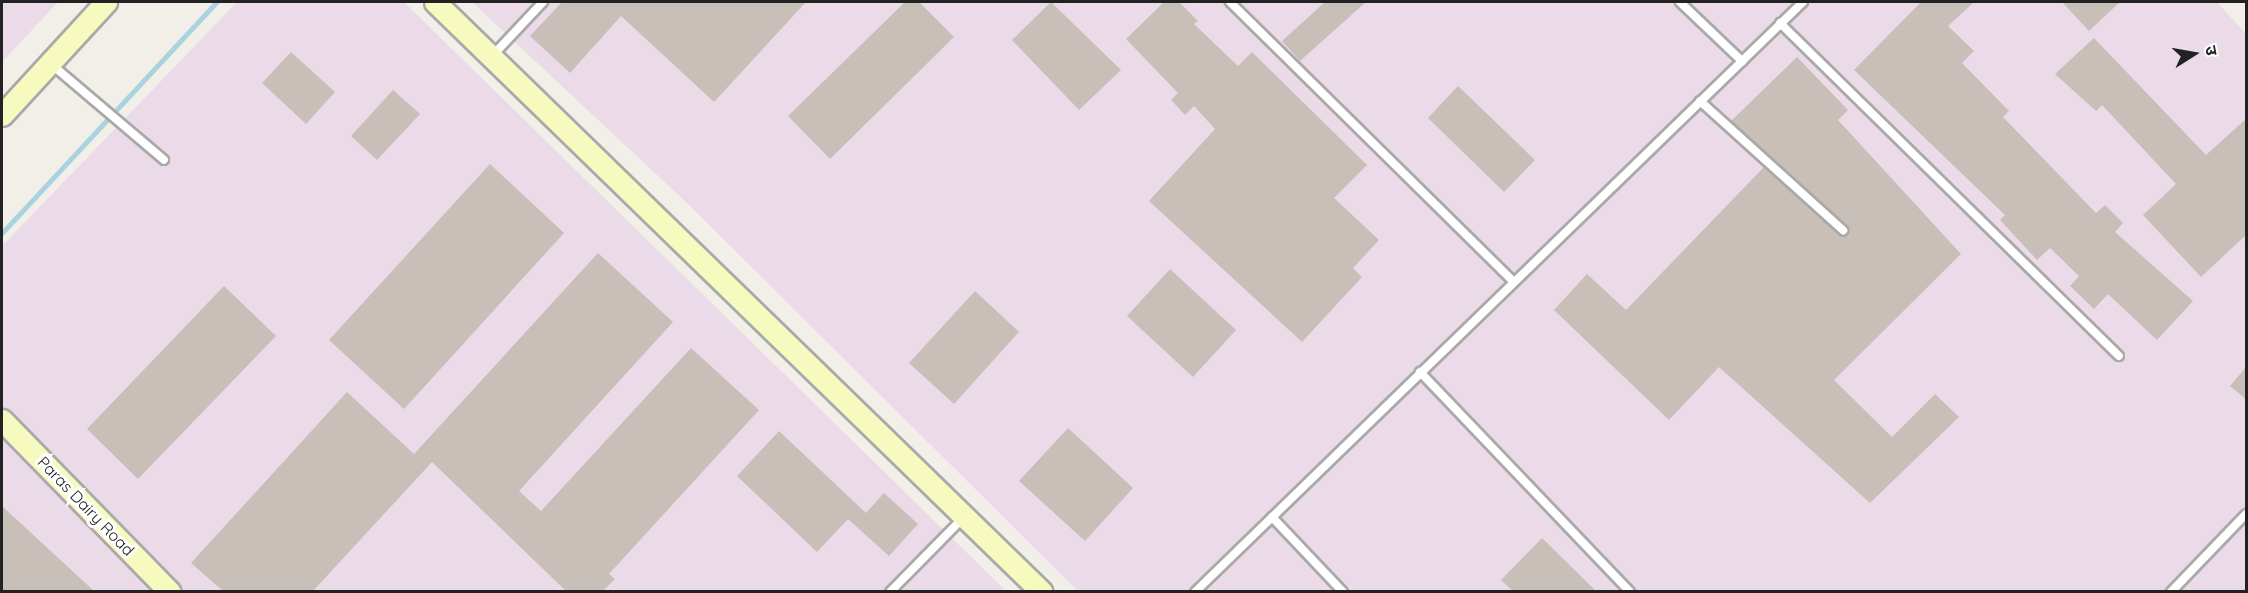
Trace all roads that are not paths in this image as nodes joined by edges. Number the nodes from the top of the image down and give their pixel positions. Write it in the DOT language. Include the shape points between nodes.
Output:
graph roads {
  1 [pos="106,2"];
  2 [pos="435,2"];
  3 [pos="543,2"];
  4 [pos="1230,2"];
  5 [pos="1680,2"];
  6 [pos="1803,2"];
  7 [pos="1780,23"];
  8 [pos="490,58"];
  9 [pos="1742,61"];
  10 [pos="50,63"];
  11 [pos="1700,101"];
  12 [pos="2,115"];
  13 [pos="164,160"];
  14 [pos="1843,230"];
  15 [pos="1513,281"];
  16 [pos="2119,356"];
  17 [pos="1420,372"];
  18 [pos="2,420"];
  19 [pos="2247,514"];
  20 [pos="966,516"];
  21 [pos="1272,517"];
  22 [pos="170,591"];
  23 [pos="890,591"];
  24 [pos="1042,591"];
  25 [pos="1195,591"];
  26 [pos="1342,591"];
  27 [pos="1630,591"];
  28 [pos="2171,591"];
  1 -- 10 [label="street"];
  2 -- 8 [label="street"];
  3 -- 8 [label="lane"];
  4 -- 15 [label="lane"];
  5 -- 9 [label="lane"];
  6 -- 7 [label="lane"];
  7 -- 9 [label="lane"];
  7 -- 16 [label="lane"];
  8 -- 20 [label="street"];
  9 -- 11 [label="lane"];
  10 -- 12 [label="street"];
  10 -- 13 [label="lane"];
  11 -- 14 [label="lane"];
  11 -- 15 [label="lane"];
  15 -- 17 [label="lane"];
  17 -- 21 [label="lane"];
  17 -- 27 [label="lane"];
  18 -- 22 [label="street, Paras Dairy Road"];
  19 -- 28 [label="lane"];
  20 -- 23 [label="lane"];
  20 -- 24 [label="street"];
  21 -- 25 [label="lane"];
  21 -- 26 [label="lane"];
}
